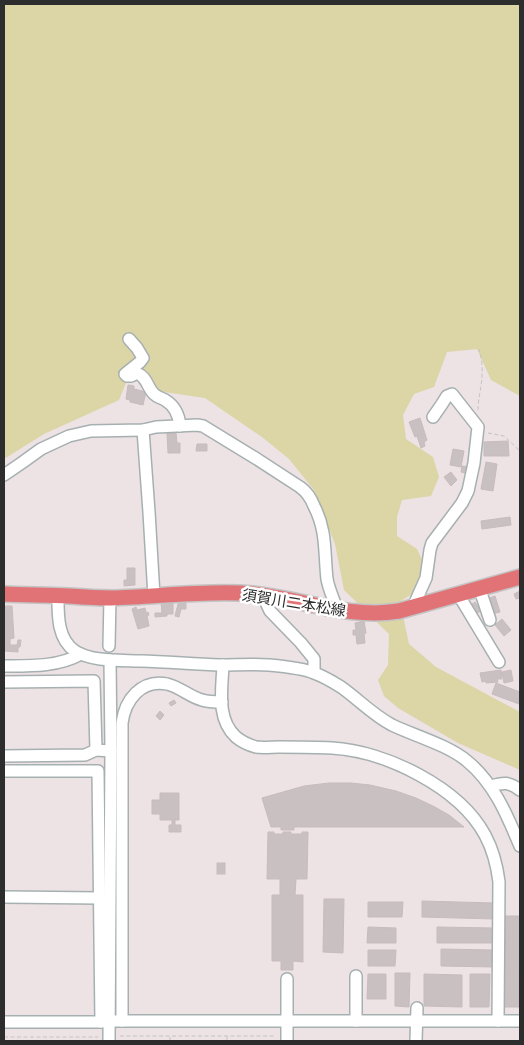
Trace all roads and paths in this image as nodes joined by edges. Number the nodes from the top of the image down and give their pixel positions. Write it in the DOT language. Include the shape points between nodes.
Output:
graph roads {
  1 [pos="129,339"];
  2 [pos="480,349"];
  3 [pos="433,417"];
  4 [pos="180,426"];
  5 [pos="478,429"];
  6 [pos="142,430"];
  7 [pos="520,451"];
  8 [pos="4,475"];
  9 [pos="520,577"];
  10 [pos="478,589"];
  11 [pos="4,594"];
  12 [pos="458,594"];
  13 [pos="58,596"];
  14 [pos="154,596"];
  15 [pos="263,596"];
  16 [pos="110,598"];
  17 [pos="413,607"];
  18 [pos="337,609"];
  19 [pos="490,620"];
  20 [pos="109,646"];
  21 [pos="82,654"];
  22 [pos="110,660"];
  23 [pos="499,662"];
  24 [pos="223,665"];
  25 [pos="4,666"];
  26 [pos="314,672"];
  27 [pos="4,682"];
  28 [pos="222,702"];
  29 [pos="96,750"];
  30 [pos="111,751"];
  31 [pos="4,756"];
  32 [pos="4,771"];
  33 [pos="491,786"];
  34 [pos="520,790"];
  35 [pos="520,846"];
  36 [pos="4,897"];
  37 [pos="100,898"];
  38 [pos="356,976"];
  39 [pos="287,979"];
  40 [pos="416,1008"];
  41 [pos="122,1021"];
  42 [pos="287,1021"];
  43 [pos="356,1021"];
  44 [pos="416,1021"];
  45 [pos="498,1021"];
  46 [pos="520,1021"];
  47 [pos="4,1022"];
  48 [pos="105,1022"];
  49 [pos="141,1036"];
  50 [pos="170,1036"];
  51 [pos="198,1036"];
  52 [pos="227,1036"];
  53 [pos="256,1036"];
  54 [pos="4,1037"];
  55 [pos="109,1038"];
  56 [pos="287,1038"];
  57 [pos="141,1041"];
  58 [pos="170,1041"];
  59 [pos="198,1041"];
  60 [pos="227,1041"];
  61 [pos="256,1041"];
  62 [pos="416,1041"];
  1 -- 4 [label="street" via="143,358 127,376 141,375 155,395 173,406"];
  2 -- 5 [label="path" via="483,371 478,399"];
  3 -- 5 [label="street" via="447,396 452,394"];
  4 -- 6 [label="street"];
  4 -- 18 [label="street" via="197,425 208,429 305,490 325,535 327,581"];
  5 -- 7 [label="path" via="504,436"];
  5 -- 17 [label="street" via="468,490 432,543 426,578"];
  6 -- 8 [label="street" via="91,430 69,436 41,449"];
  6 -- 14 [label="street"];
  9 -- 10 [label="main road, 須賀川二本松線"];
  10 -- 12 [label="main road, 須賀川二本松線"];
  10 -- 19 [label="street"];
  11 -- 13 [label="main road, 須賀川二本松線"];
  12 -- 17 [label="main road, 須賀川二本松線"];
  12 -- 23 [label="street"];
  13 -- 16 [label="main road, 須賀川二本松線"];
  13 -- 21 [label="street" via="60,629 70,647"];
  14 -- 15 [label="main road, 須賀川二本松線" via="207,593"];
  14 -- 16 [label="main road, 須賀川二本松線"];
  15 -- 18 [label="main road, 須賀川二本松線"];
  15 -- 26 [label="street" via="270,611 314,659"];
  16 -- 20 [label="street"];
  17 -- 18 [label="main road, 須賀川二本松線" via="386,613"];
  21 -- 22 [label="street"];
  21 -- 25 [label="street" via="48,664"];
  22 -- 24 [label="street"];
  22 -- 30 [label="street"];
  24 -- 26 [label="street" via="270,665"];
  24 -- 28 [label="street"];
  26 -- 33 [label="street" via="386,721 466,760"];
  27 -- 29 [label="street" via="94,681"];
  28 -- 41 [label="street" via="203,701 166,684 151,685 133,695 123,714"];
  28 -- 45 [label="street" via="229,728 246,743 258,747 334,748 369,754 420,775 466,809 484,833 496,861 499,882"];
  29 -- 30 [label="street"];
  29 -- 31 [label="street" via="86,756"];
  30 -- 48 [label="street"];
  32 -- 37 [label="street" via="98,771"];
  33 -- 34 [label="street" via="505,782"];
  33 -- 35 [label="street"];
  36 -- 37 [label="street"];
  37 -- 48 [label="street"];
  38 -- 43 [label="street"];
  39 -- 42 [label="street"];
  40 -- 44 [label="street"];
  41 -- 42 [label="street"];
  41 -- 48 [label="street"];
  42 -- 43 [label="street"];
  42 -- 56 [label="street"];
  43 -- 44 [label="street"];
  44 -- 45 [label="street"];
  44 -- 62 [label="street"];
  45 -- 46 [label="street"];
  47 -- 48 [label="street"];
  48 -- 55 [label="street"];
  49 -- 50 [label="path"];
  49 -- 55 [label="path"];
  49 -- 57 [label="path"];
  50 -- 51 [label="path"];
  50 -- 58 [label="path"];
  51 -- 52 [label="path"];
  51 -- 59 [label="path"];
  52 -- 53 [label="path"];
  52 -- 60 [label="path"];
  53 -- 56 [label="path"];
  53 -- 61 [label="path"];
  54 -- 55 [label="path"];
}
